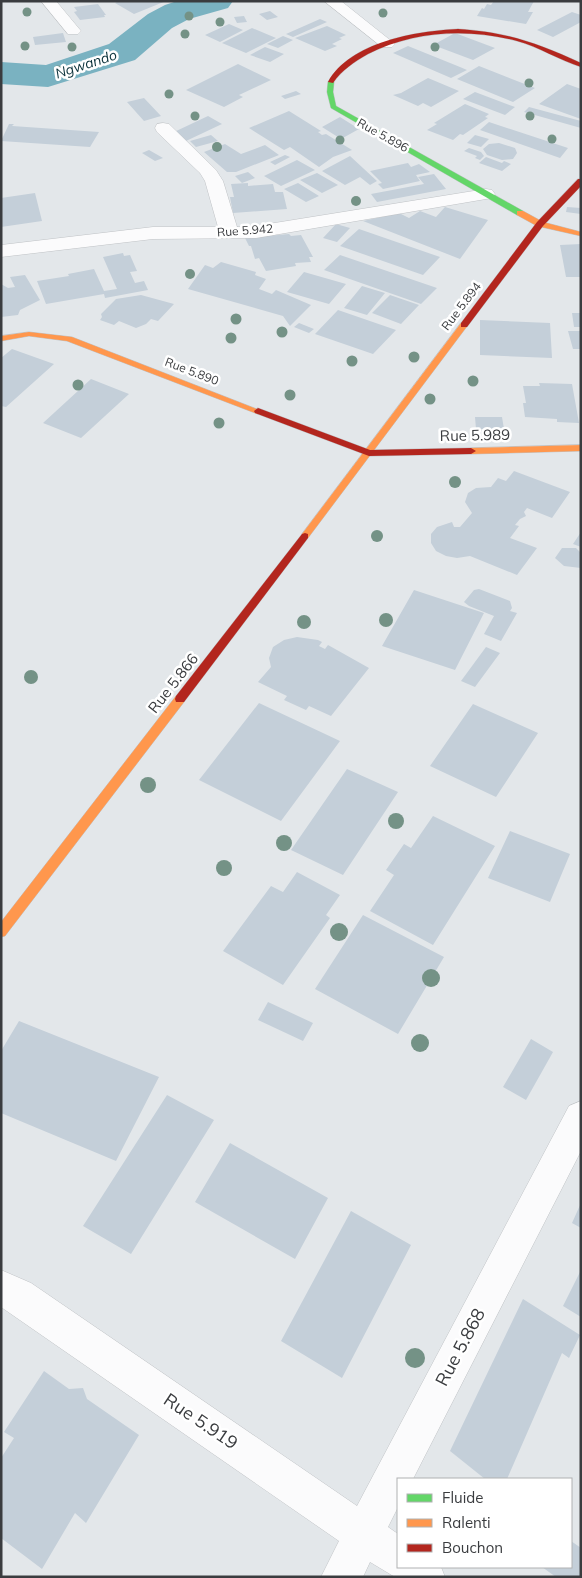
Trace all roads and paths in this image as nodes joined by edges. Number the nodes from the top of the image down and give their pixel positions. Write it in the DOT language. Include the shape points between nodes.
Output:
graph roads {
  1 [pos="48,1"];
  2 [pos="331,1"];
  3 [pos="73,31"];
  4 [pos="387,44"];
  5 [pos="581,65"];
  6 [pos="163,128"];
  7 [pos="581,181"];
  8 [pos="486,194"];
  9 [pos="540,224"];
  10 [pos="229,232"];
  11 [pos="581,234"];
  12 [pos="1,251"];
  13 [pos="1,339"];
  14 [pos="581,448"];
  15 [pos="369,453"];
  16 [pos="1,932"];
  17 [pos="581,1117"];
  18 [pos="1,1288"];
  19 [pos="363,1532"];
  20 [pos="397,1557"];
  21 [pos="412,1568"];
  22 [pos="341,1577"];
  23 [pos="425,1577"];
  1 -- 3 [label="street"];
  2 -- 4 [label="street"];
  4 -- 5 [label="street" via="415,35 488,34 518,40"];
  4 -- 8 [label="street, Rue 5.896" via="357,57 340,69 330,82 328,92 333,108"];
  6 -- 10 [label="street" via="207,170 214,181"];
  7 -- 9 [label="street, Rue 5.894"];
  8 -- 9 [label="street, Rue 5.896"];
  8 -- 10 [label="street, Rue 5.942" via="256,232"];
  9 -- 11 [label="street, Rue 5.896"];
  9 -- 15 [label="street, Rue 5.894"];
  10 -- 12 [label="street, Rue 5.942" via="153,233"];
  13 -- 15 [label="street, Rue 5.890" via="29,334 69,339"];
  14 -- 15 [label="street, Rue 5.989"];
  15 -- 16 [label="street, Rue 5.866"];
  17 -- 19 [label="street, Rue 5.868"];
  18 -- 19 [label="street, Rue 5.919" via="18,1296"];
  19 -- 20 [label="street, Rue 5.919"];
  19 -- 22 [label="street, Rue 5.868"];
  21 -- 23 [label="street"];
}
